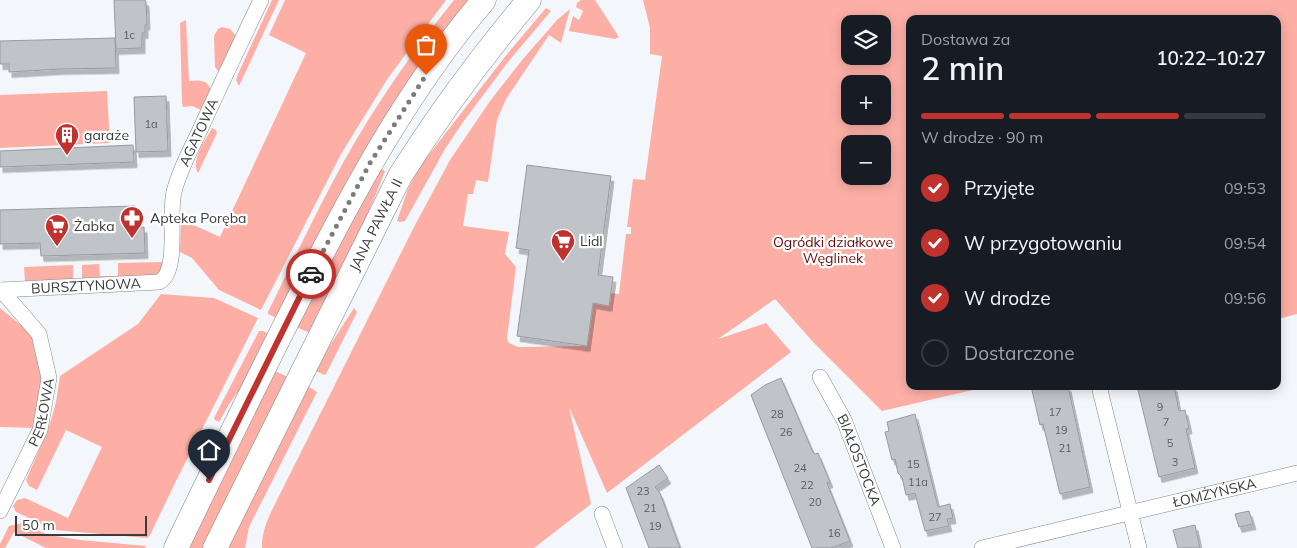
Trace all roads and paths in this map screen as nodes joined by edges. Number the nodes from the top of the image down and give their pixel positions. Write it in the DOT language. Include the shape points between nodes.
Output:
graph roads {
  1 [pos="261,0"];
  2 [pos="484,0"];
  3 [pos="528,0"];
  4 [pos="168,274"];
  5 [pos="1,290"];
  6 [pos="820,377"];
  7 [pos="1100,390"];
  8 [pos="1297,473"];
  9 [pos="0,511"];
  10 [pos="1131,512"];
  11 [pos="602,514"];
  12 [pos="176,548"];
  13 [pos="215,548"];
  14 [pos="614,548"];
  15 [pos="893,548"];
  16 [pos="982,548"];
  17 [pos="1140,548"];
  1 -- 4 [label="street, AGATOWA" via="174,192"];
  2 -- 12 [label="main road" via="422,80 370,163 283,330"];
  3 -- 13 [label="main road, JANA PAWŁA II" via="461,84 400,176"];
  4 -- 5 [label="street, BURSZTYNOWA" via="159,282"];
  5 -- 9 [label="street, PERŁOWA" via="39,334 49,378 40,430"];
  6 -- 15 [label="street, BIAŁOSTOCKA" via="844,420"];
  7 -- 10 [label="street"];
  8 -- 10 [label="street, ŁOMŻYŃSKA"];
  10 -- 16 [label="street, ŁOMŻYŃSKA"];
  10 -- 17 [label="street"];
  11 -- 14 [label="street"];
}
